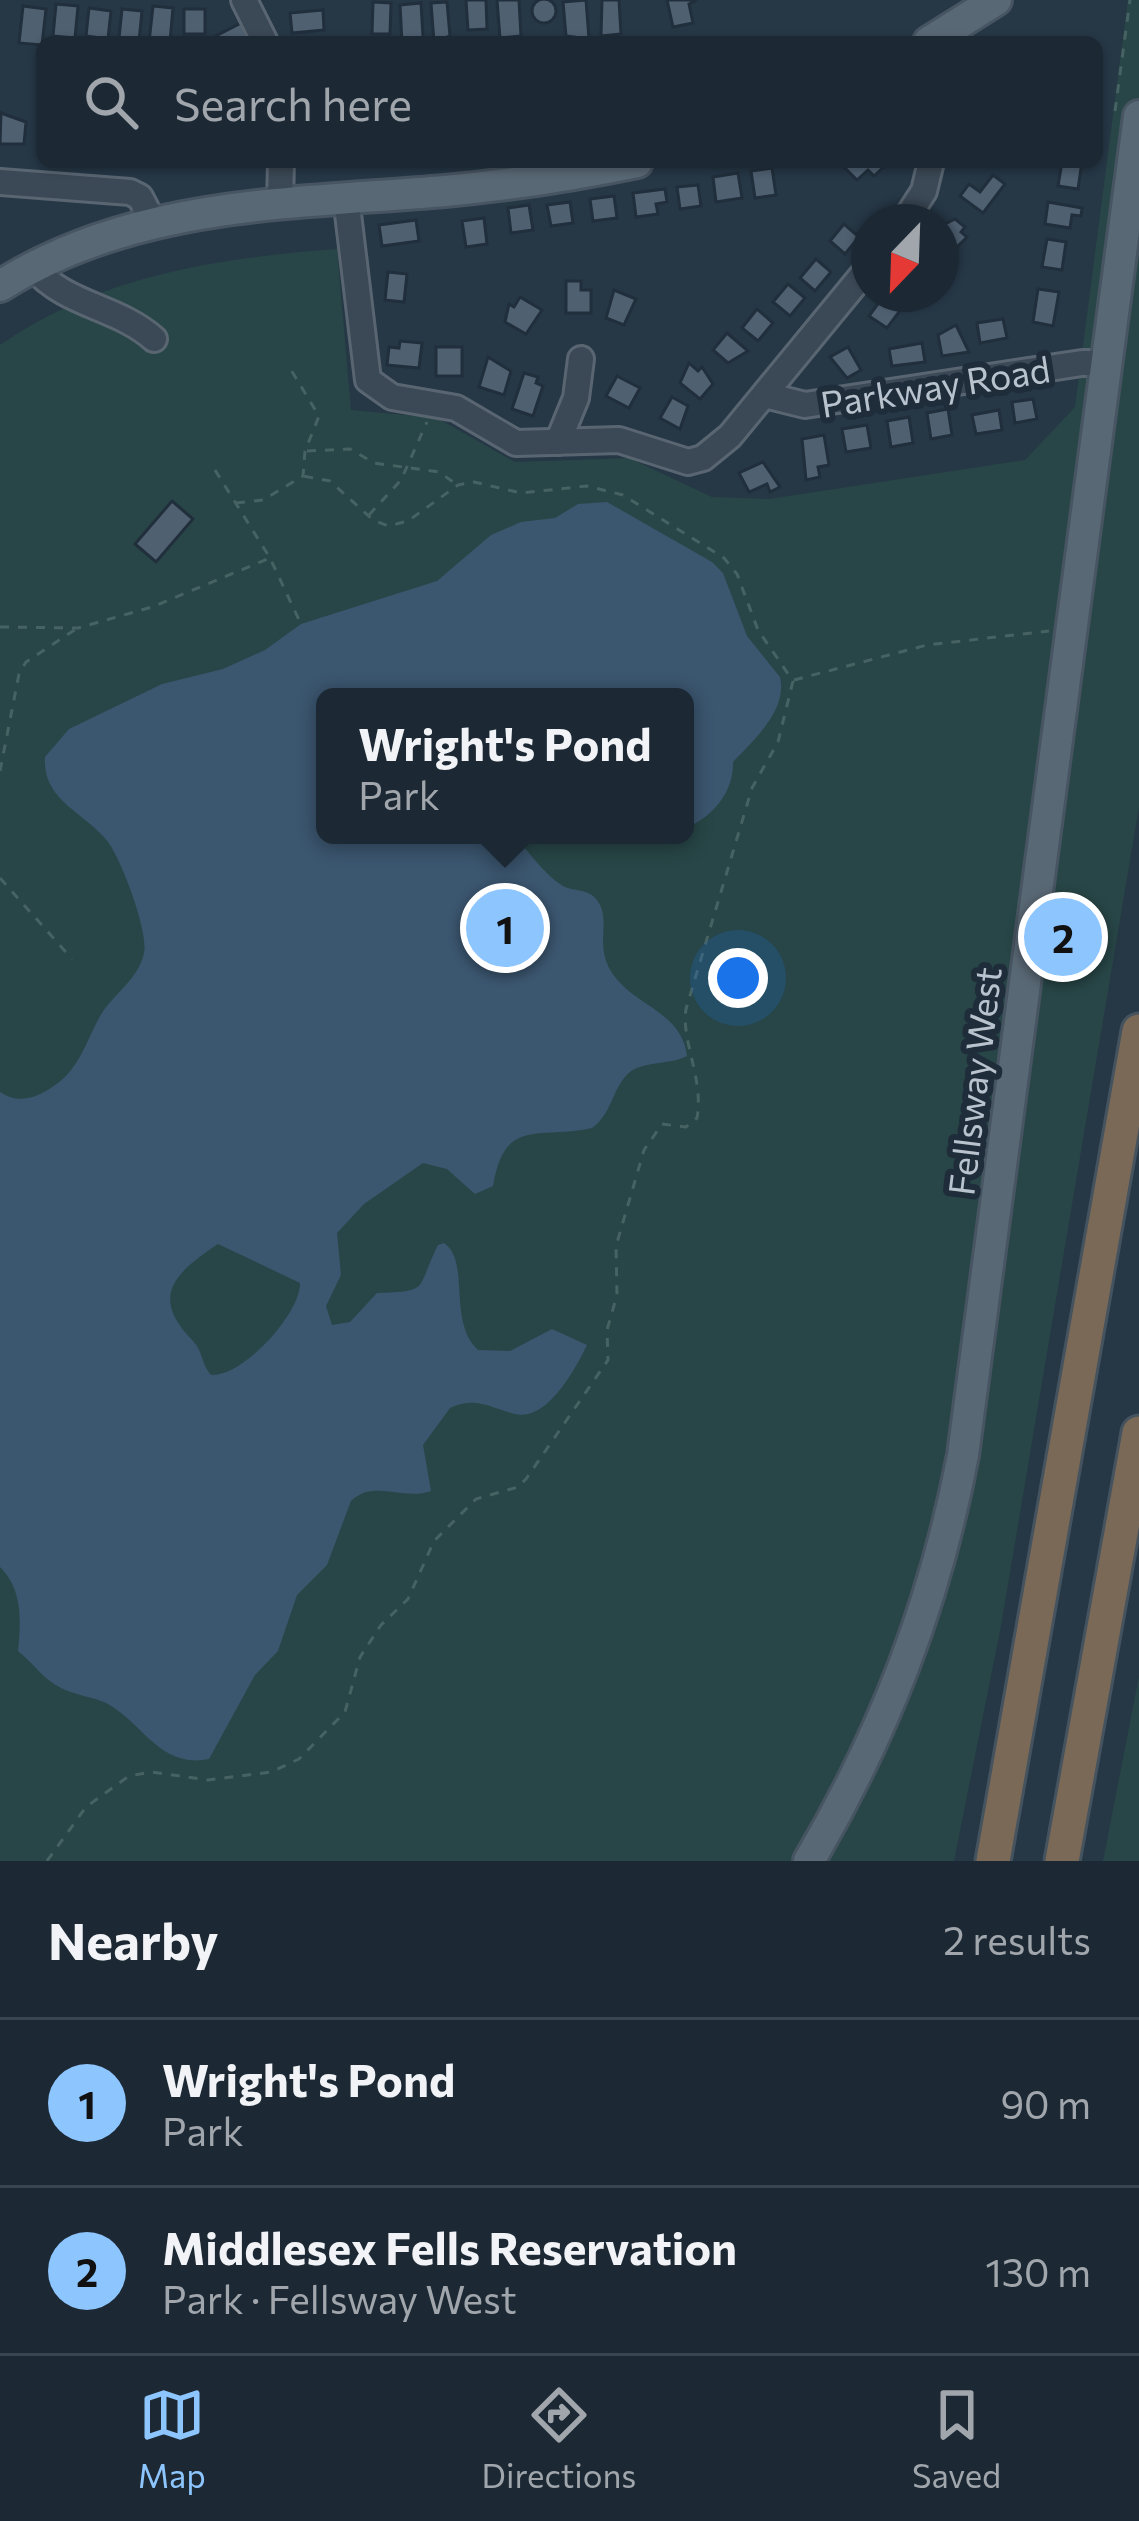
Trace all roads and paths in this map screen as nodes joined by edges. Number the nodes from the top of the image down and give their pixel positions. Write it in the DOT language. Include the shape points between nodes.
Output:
graph roads {
  1 [pos="244,0"];
  2 [pos="996,0"];
  3 [pos="262,36"];
  4 [pos="939,36"];
  5 [pos="1139,116"];
  6 [pos="281,168"];
  7 [pos="598,168"];
  8 [pos="930,168"];
  9 [pos="0,182"];
  10 [pos="1139,194"];
  11 [pos="346,197"];
  12 [pos="280,203"];
  13 [pos="916,204"];
  14 [pos="154,222"];
  15 [pos="33,267"];
  16 [pos="1118,284"];
  17 [pos="0,286"];
  18 [pos="851,289"];
  19 [pos="154,339"];
  20 [pos="581,359"];
  21 [pos="1107,363"];
  22 [pos="287,365"];
  23 [pos="765,395"];
  24 [pos="436,403"];
  25 [pos="558,442"];
  26 [pos="404,448"];
  27 [pos="305,451"];
  28 [pos="413,451"];
  29 [pos="407,467"];
  30 [pos="215,470"];
  31 [pos="303,476"];
  32 [pos="458,485"];
  33 [pos="236,503"];
  34 [pos="368,516"];
  35 [pos="270,558"];
  36 [pos="300,622"];
  37 [pos="0,627"];
  38 [pos="78,628"];
  39 [pos="1072,628"];
  40 [pos="793,680"];
  41 [pos="0,771"];
  42 [pos="0,878"];
  43 [pos="72,959"];
  44 [pos="1139,1031"];
  45 [pos="1139,1433"];
  46 [pos="47,1861"];
  47 [pos="809,1861"];
  48 [pos="993,1861"];
  49 [pos="1062,1861"];
  1 -- 3 [label="street"];
  2 -- 4 [label="main road"];
  5 -- 16 [label="main road, Fellsway West"];
  6 -- 12 [label="street"];
  7 -- 11 [label="main road"];
  8 -- 13 [label="street"];
  9 -- 14 [label="street" via="130,192"];
  10 -- 16 [label="main road, Fellsway West"];
  11 -- 12 [label="main road"];
  11 -- 24 [label="street" via="364,374 385,394"];
  12 -- 14 [label="main road"];
  14 -- 15 [label="main road"];
  15 -- 17 [label="main road"];
  15 -- 19 [label="street" via="64,295"];
  16 -- 21 [label="main road, Fellsway West"];
  18 -- 23 [label="street"];
  20 -- 25 [label="street"];
  21 -- 23 [label="street, Parkway Road" via="805,405"];
  21 -- 39 [label="main road, Fellsway West"];
  22 -- 27 [label="path" via="319,416"];
  23 -- 25 [label="street" via="697,461 619,440"];
  24 -- 25 [label="street" via="504,440"];
  24 -- 28 [label="path"];
  26 -- 28 [label="path"];
  27 -- 29 [label="path" via="350,449 374,463"];
  27 -- 31 [label="path"];
  28 -- 29 [label="path"];
  29 -- 32 [label="path"];
  29 -- 34 [label="path"];
  30 -- 33 [label="path"];
  31 -- 33 [label="path" via="263,500"];
  31 -- 34 [label="path" via="330,481"];
  32 -- 34 [label="path" via="394,526"];
  32 -- 40 [label="path" via="548,494 586,486 633,500 724,558"];
  33 -- 35 [label="path"];
  35 -- 36 [label="path"];
  35 -- 38 [label="path" via="152,608"];
  37 -- 38 [label="path"];
  38 -- 41 [label="path" via="19,674"];
  39 -- 40 [label="path" via="927,645"];
  39 -- 47 [label="main road, Fellsway West" via="945,1548 893,1702"];
  40 -- 46 [label="path" via="686,1009 701,1088 697,1118 656,1131 619,1230 608,1360 526,1479 476,1499 434,1541 408,1599 360,1657 345,1712 316,1744 262,1774 129,1776 86,1807"];
  42 -- 43 [label="path"];
  44 -- 48 [label="highway"];
  45 -- 49 [label="highway"];
}
